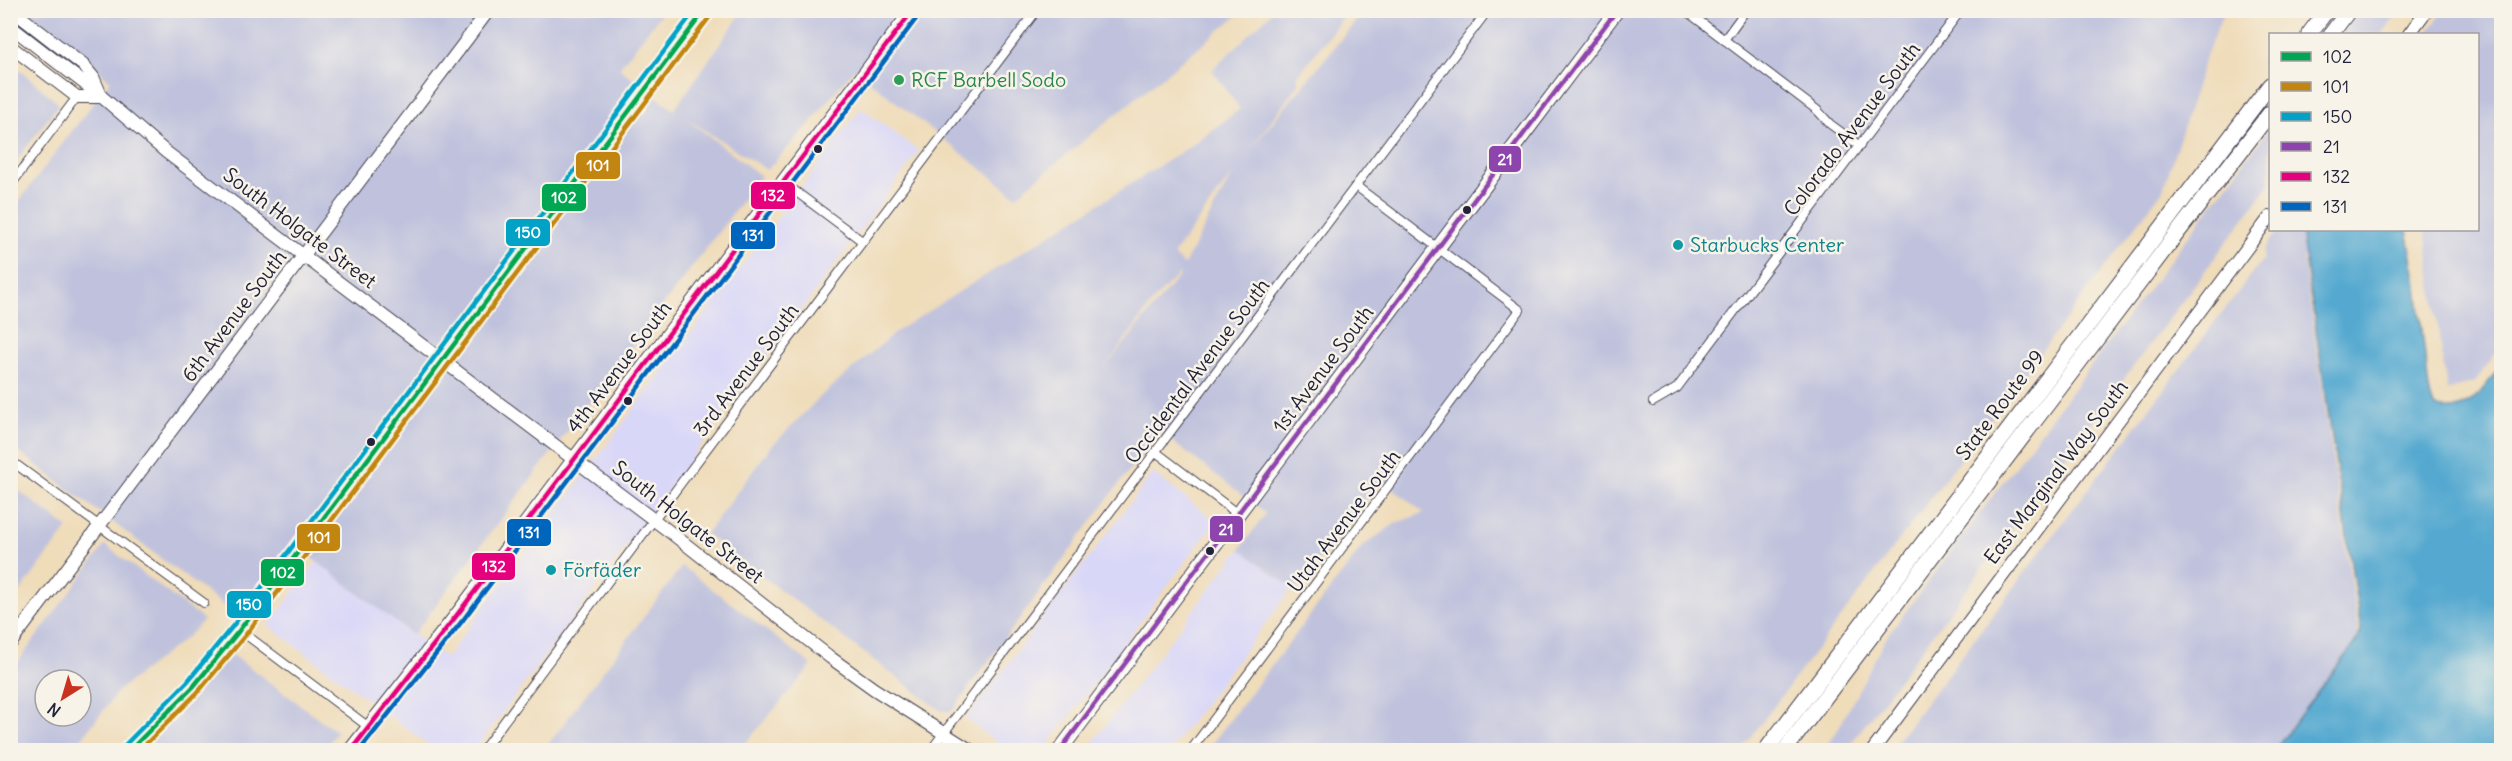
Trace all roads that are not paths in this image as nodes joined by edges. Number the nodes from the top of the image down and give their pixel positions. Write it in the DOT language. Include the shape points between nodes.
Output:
graph roads {
  1 [pos="12,10"];
  2 [pos="489,10"];
  3 [pos="913,10"];
  4 [pos="1037,10"];
  5 [pos="1488,10"];
  6 [pos="1617,10"];
  7 [pos="1685,10"];
  8 [pos="1746,10"];
  9 [pos="1961,10"];
  10 [pos="2327,10"];
  11 [pos="2349,10"];
  12 [pos="2427,10"];
  13 [pos="10,26"];
  14 [pos="2310,33"];
  15 [pos="2332,33"];
  16 [pos="2410,33"];
  17 [pos="1724,40"];
  18 [pos="10,46"];
  19 [pos="2269,88"];
  20 [pos="77,97"];
  21 [pos="102,97"];
  22 [pos="2269,116"];
  23 [pos="1860,146"];
  24 [pos="783,182"];
  25 [pos="10,186"];
  26 [pos="1356,186"];
  27 [pos="2269,220"];
  28 [pos="862,241"];
  29 [pos="1438,248"];
  30 [pos="304,255"];
  31 [pos="1653,402"];
  32 [pos="1156,452"];
  33 [pos="10,460"];
  34 [pos="574,460"];
  35 [pos="1239,515"];
  36 [pos="654,520"];
  37 [pos="100,526"];
  38 [pos="204,603"];
  39 [pos="249,637"];
  40 [pos="10,644"];
  41 [pos="370,728"];
  42 [pos="945,733"];
  43 [pos="354,750"];
  44 [pos="483,750"];
  45 [pos="931,750"];
  46 [pos="970,750"];
  47 [pos="1060,750"];
  48 [pos="1191,750"];
  49 [pos="1766,750"];
  50 [pos="1785,750"];
  51 [pos="1873,750"];
  1 -- 21 [label="main road, South Holgate Street" via="83,66 93,76"];
  2 -- 30 [label="main road, 6th Avenue South"];
  3 -- 24 [label="main road, 4th Avenue South"];
  4 -- 28 [label="street, 3rd Avenue South"];
  5 -- 26 [label="street, Occidental Avenue South"];
  6 -- 29 [label="main road, 1st Avenue South"];
  7 -- 17 [label="street"];
  8 -- 17 [label="street"];
  9 -- 23 [label="street, Colorado Avenue South"];
  10 -- 14 [label="highway"];
  11 -- 15 [label="highway"];
  12 -- 16 [label="main road"];
  13 -- 21 [label="main road, South Holgate Street"];
  17 -- 23 [label="street"];
  18 -- 20 [label="main road"];
  19 -- 49 [label="highway, State Route 99"];
  20 -- 21 [label="main road"];
  20 -- 25 [label="street"];
  21 -- 30 [label="main road, South Holgate Street" via="166,152"];
  22 -- 50 [label="highway, State Route 99"];
  23 -- 31 [label="street, Colorado Avenue South" via="1677,388"];
  24 -- 28 [label="street"];
  24 -- 34 [label="main road, 4th Avenue South"];
  26 -- 29 [label="street"];
  26 -- 32 [label="street, Occidental Avenue South"];
  27 -- 51 [label="main road, East Marginal Way South"];
  28 -- 36 [label="street, 3rd Avenue South"];
  29 -- 35 [label="main road, 1st Avenue South"];
  29 -- 48 [label="street, Utah Avenue South" via="1520,310"];
  30 -- 34 [label="main road, South Holgate Street"];
  30 -- 37 [label="main road, 6th Avenue South"];
  32 -- 35 [label="street"];
  32 -- 42 [label="street, Occidental Avenue South"];
  33 -- 37 [label="street"];
  34 -- 36 [label="main road, South Holgate Street"];
  34 -- 41 [label="main road, 4th Avenue South"];
  35 -- 47 [label="main road, 1st Avenue South"];
  36 -- 42 [label="main road, South Holgate Street" via="831,658"];
  36 -- 44 [label="street, 3rd Avenue South"];
  37 -- 38 [label="street"];
  37 -- 40 [label="main road, 6th Avenue South"];
  39 -- 41 [label="street"];
  41 -- 43 [label="main road, 4th Avenue South"];
  42 -- 45 [label="street, Occidental Avenue South"];
  42 -- 46 [label="main road, South Holgate Street"];
}
